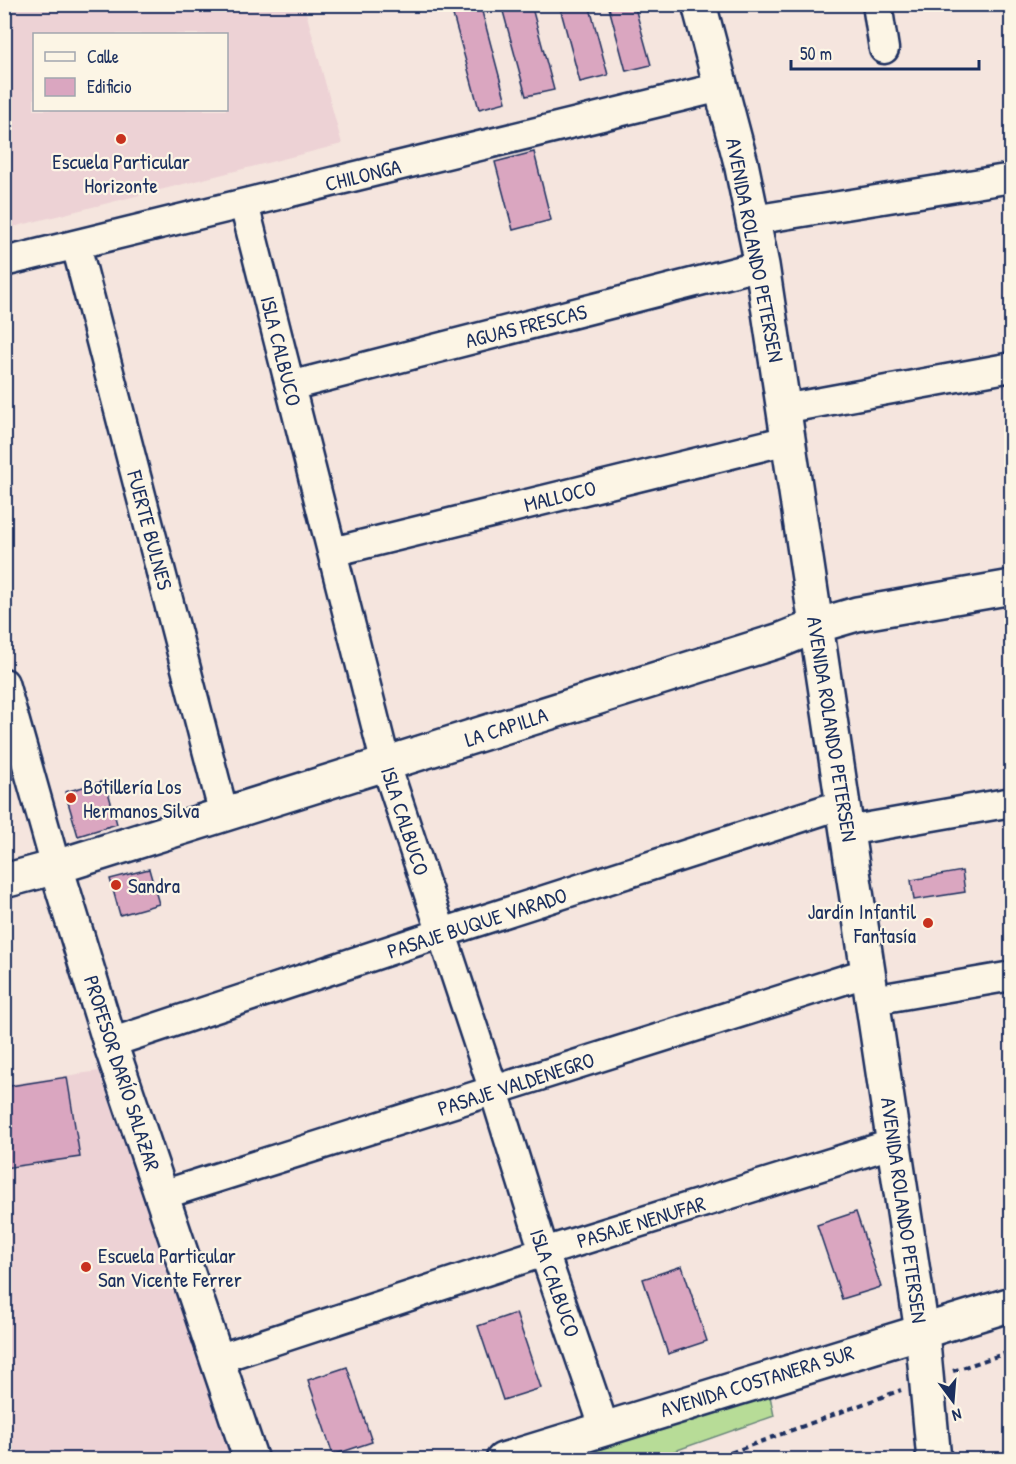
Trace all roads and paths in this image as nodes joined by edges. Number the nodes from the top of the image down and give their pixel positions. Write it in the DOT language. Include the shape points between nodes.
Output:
graph roads {
  1 [pos="699,4"];
  2 [pos="877,4"];
  3 [pos="884,49"];
  4 [pos="721,87"];
  5 [pos="1011,178"];
  6 [pos="244,204"];
  7 [pos="753,220"];
  8 [pos="76,245"];
  9 [pos="4,262"];
  10 [pos="762,265"];
  11 [pos="1011,368"];
  12 [pos="290,386"];
  13 [pos="786,424"];
  14 [pos="332,552"];
  15 [pos="1011,587"];
  16 [pos="816,626"];
  17 [pos="4,683"];
  18 [pos="386,765"];
  19 [pos="1011,802"];
  20 [pos="224,815"];
  21 [pos="845,818"];
  22 [pos="56,867"];
  23 [pos="4,881"];
  24 [pos="442,933"];
  25 [pos="1011,976"];
  26 [pos="871,986"];
  27 [pos="110,1043"];
  28 [pos="494,1091"];
  29 [pos="895,1143"];
  30 [pos="162,1195"];
  31 [pos="544,1252"];
  32 [pos="1011,1304"];
  33 [pos="922,1332"];
  34 [pos="1011,1351"];
  35 [pos="217,1359"];
  36 [pos="939,1376"];
  37 [pos="604,1428"];
  38 [pos="251,1460"];
  39 [pos="503,1460"];
  40 [pos="711,1460"];
  41 [pos="934,1460"];
  1 -- 4 [label="street, AVENIDA ROLANDO PETERSEN"];
  2 -- 3 [label="street"];
  4 -- 6 [label="street, CHILONGA"];
  4 -- 7 [label="street, AVENIDA ROLANDO PETERSEN"];
  5 -- 7 [label="street"];
  6 -- 8 [label="street, CHILONGA"];
  6 -- 12 [label="street, ISLA CALBUCO"];
  7 -- 10 [label="street, AVENIDA ROLANDO PETERSEN"];
  8 -- 9 [label="street, CHILONGA"];
  8 -- 20 [label="street, FUERTE BULNES"];
  10 -- 12 [label="street, AGUAS FRESCAS"];
  10 -- 13 [label="street, AVENIDA ROLANDO PETERSEN"];
  11 -- 13 [label="street, MALLOCO"];
  12 -- 14 [label="street, ISLA CALBUCO"];
  13 -- 14 [label="street, MALLOCO"];
  13 -- 16 [label="street, AVENIDA ROLANDO PETERSEN"];
  14 -- 18 [label="street, ISLA CALBUCO"];
  15 -- 16 [label="street, LA CAPILLA" via="857,614"];
  16 -- 18 [label="street, LA CAPILLA"];
  16 -- 21 [label="street, AVENIDA ROLANDO PETERSEN"];
  17 -- 22 [label="street, PROFESOR DARÍO SALAZAR"];
  18 -- 20 [label="street, LA CAPILLA"];
  18 -- 24 [label="street, ISLA CALBUCO"];
  19 -- 21 [label="street, PASAJE BUQUE VARADO"];
  20 -- 22 [label="street, LA CAPILLA"];
  21 -- 24 [label="street, PASAJE BUQUE VARADO"];
  21 -- 26 [label="street, AVENIDA ROLANDO PETERSEN"];
  22 -- 23 [label="street, LA CAPILLA"];
  22 -- 27 [label="street, PROFESOR DARÍO SALAZAR"];
  24 -- 27 [label="street, PASAJE BUQUE VARADO"];
  24 -- 28 [label="street, ISLA CALBUCO"];
  25 -- 26 [label="street, PASAJE VALDENEGRO"];
  26 -- 28 [label="street, PASAJE VALDENEGRO"];
  26 -- 29 [label="street, AVENIDA ROLANDO PETERSEN"];
  27 -- 30 [label="street, PROFESOR DARÍO SALAZAR"];
  28 -- 30 [label="street, PASAJE VALDENEGRO"];
  28 -- 31 [label="street, ISLA CALBUCO"];
  29 -- 31 [label="street, PASAJE NENUFAR"];
  29 -- 33 [label="street, AVENIDA ROLANDO PETERSEN"];
  30 -- 35 [label="street, PROFESOR DARÍO SALAZAR"];
  31 -- 35 [label="street, PASAJE NENUFAR"];
  31 -- 37 [label="street, ISLA CALBUCO"];
  32 -- 33 [label="street, AVENIDA COSTANERA SUR"];
  33 -- 36 [label="street, AVENIDA ROLANDO PETERSEN"];
  33 -- 37 [label="street, AVENIDA COSTANERA SUR"];
  34 -- 36 [label="path"];
  35 -- 38 [label="street, PROFESOR DARÍO SALAZAR"];
  36 -- 40 [label="path"];
  36 -- 41 [label="street, AVENIDA ROLANDO PETERSEN"];
  37 -- 39 [label="street, AVENIDA COSTANERA SUR"];
}
